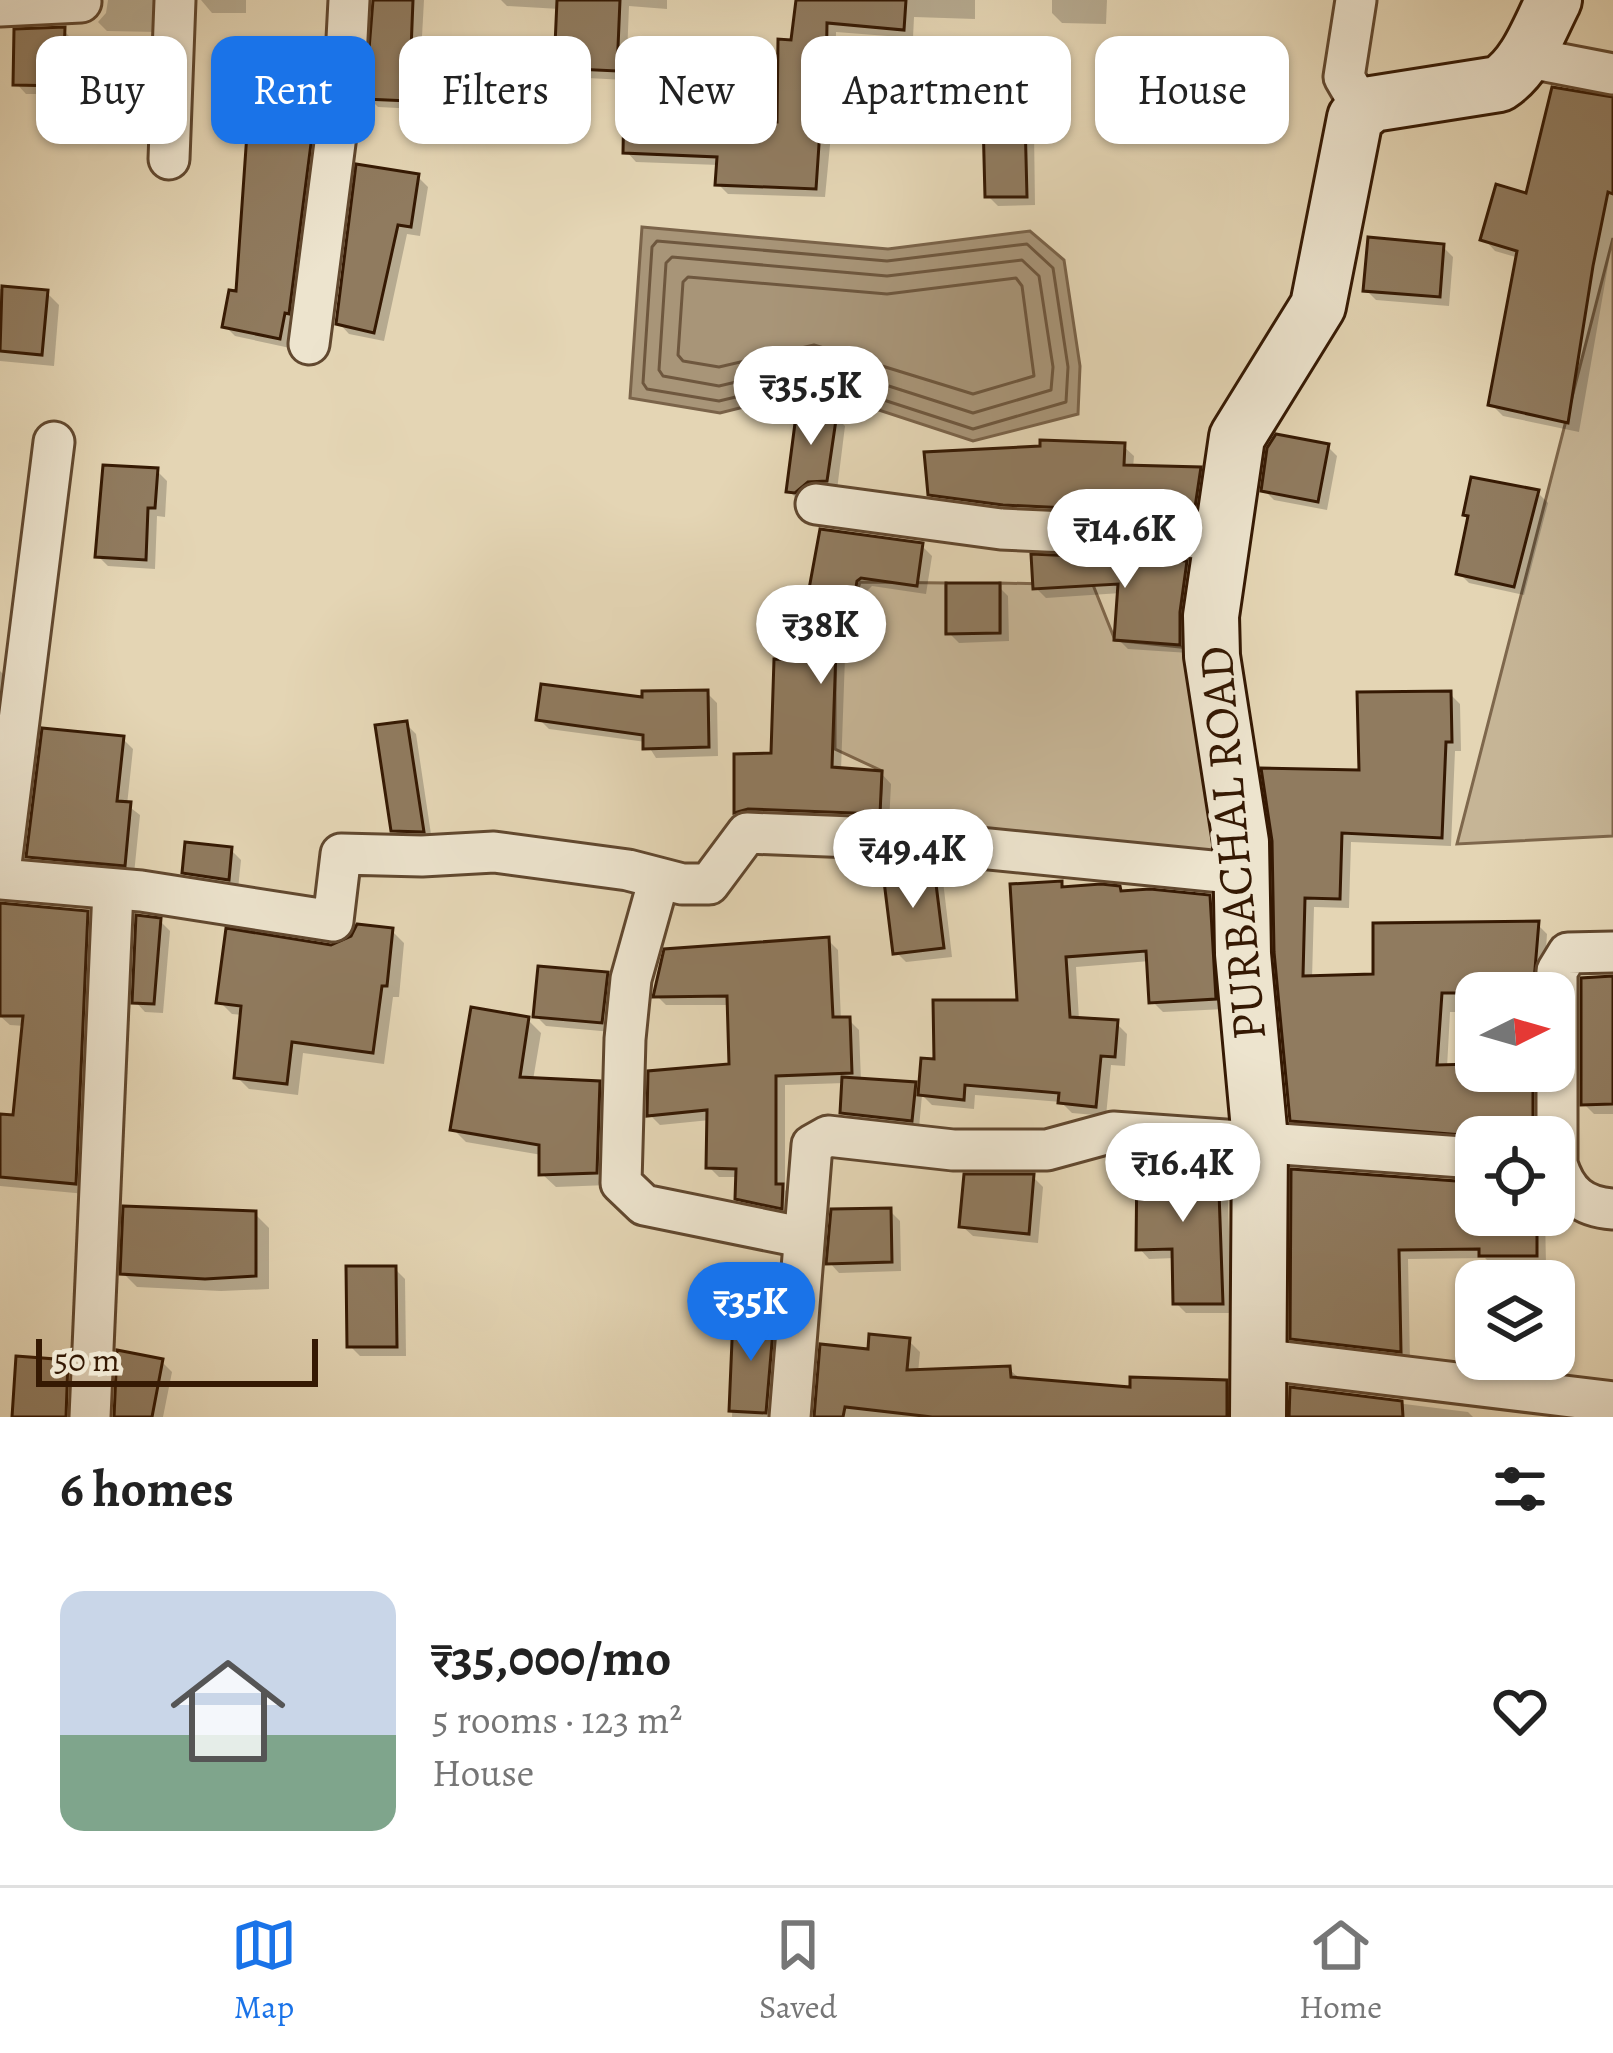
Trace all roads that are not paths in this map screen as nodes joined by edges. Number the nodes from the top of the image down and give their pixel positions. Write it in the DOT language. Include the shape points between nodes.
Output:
graph roads {
  1 [pos="176,0"];
  2 [pos="349,0"];
  3 [pos="1356,0"];
  4 [pos="1554,0"];
  5 [pos="81,2"];
  6 [pos="0,6"];
  7 [pos="1525,57"];
  8 [pos="1613,74"];
  9 [pos="1362,108"];
  10 [pos="169,158"];
  11 [pos="309,344"];
  12 [pos="54,442"];
  13 [pos="816,503"];
  14 [pos="1222,538"];
  15 [pos="1242,874"];
  16 [pos="0,876"];
  17 [pos="659,879"];
  18 [pos="113,890"];
  19 [pos="1613,952"];
  20 [pos="1556,1116"];
  21 [pos="1260,1140"];
  22 [pos="1455,1155"];
  23 [pos="1575,1197"];
  24 [pos="1613,1209"];
  25 [pos="802,1237"];
  26 [pos="1258,1359"];
  27 [pos="1613,1402"];
  28 [pos="89,1417"];
  29 [pos="790,1417"];
  30 [pos="1258,1417"];
  1 -- 10 [label="street"];
  2 -- 11 [label="street"];
  3 -- 9 [label="street" via="1344,77"];
  4 -- 7 [label="street"];
  5 -- 6 [label="street"];
  7 -- 8 [label="street"];
  7 -- 9 [label="street" via="1499,84"];
  9 -- 14 [label="street, PURBACHAL ROAD" via="1318,306 1237,437"];
  12 -- 16 [label="street"];
  13 -- 14 [label="street" via="1001,529"];
  14 -- 15 [label="street, PURBACHAL ROAD" via="1210,638"];
  15 -- 17 [label="street" via="747,833 709,884"];
  15 -- 21 [label="street, PURBACHAL ROAD"];
  16 -- 18 [label="street"];
  17 -- 18 [label="street" via="494,852 341,854 333,921"];
  17 -- 25 [label="street" via="632,979 621,1183 644,1205"];
  18 -- 28 [label="street"];
  19 -- 20 [label="street" via="1568,953 1558,971"];
  21 -- 22 [label="street"];
  21 -- 25 [label="street" via="1113,1132 1047,1150 952,1150 828,1136 812,1144"];
  21 -- 26 [label="street, PURBACHAL ROAD"];
  23 -- 24 [label="street"];
  25 -- 29 [label="street"];
  26 -- 27 [label="street"];
  26 -- 30 [label="street, PURBACHAL ROAD"];
}
